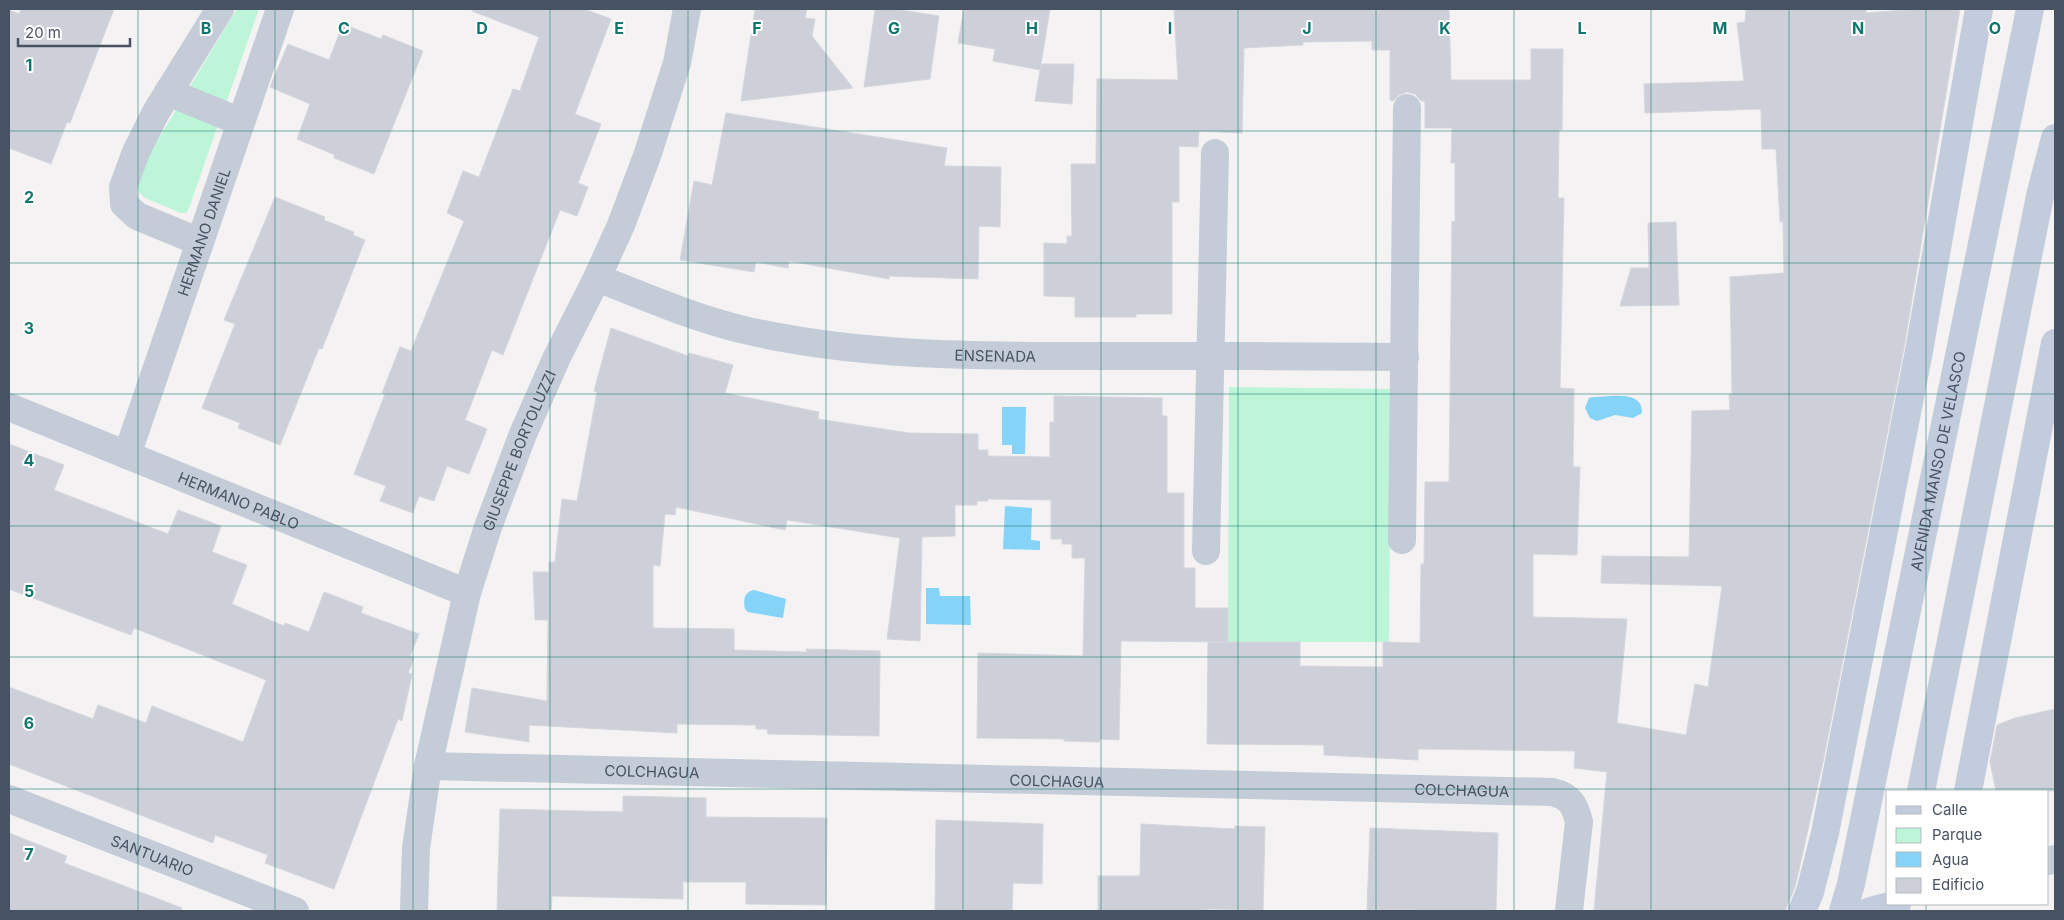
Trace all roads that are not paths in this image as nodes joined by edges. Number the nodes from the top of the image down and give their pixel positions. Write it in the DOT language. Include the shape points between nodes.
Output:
graph roads {
  1 [pos="220,9"];
  2 [pos="280,9"];
  3 [pos="687,9"];
  4 [pos="1979,9"];
  5 [pos="2030,9"];
  6 [pos="168,92"];
  7 [pos="1407,108"];
  8 [pos="241,122"];
  9 [pos="2055,138"];
  10 [pos="1215,153"];
  11 [pos="200,242"];
  12 [pos="597,278"];
  13 [pos="2055,343"];
  14 [pos="1211,356"];
  15 [pos="1405,357"];
  16 [pos="9,407"];
  17 [pos="126,455"];
  18 [pos="1402,540"];
  19 [pos="1206,551"];
  20 [pos="467,593"];
  21 [pos="428,766"];
  22 [pos="1921,790"];
  23 [pos="1968,790"];
  24 [pos="9,798"];
  25 [pos="1893,905"];
  26 [pos="295,911"];
  27 [pos="414,911"];
  28 [pos="1569,911"];
  29 [pos="1802,911"];
  30 [pos="1843,911"];
  31 [pos="1870,911"];
  1 -- 6 [label="street"];
  2 -- 8 [label="street, HERMANO DANIEL"];
  3 -- 12 [label="street, GIUSEPPE BORTOLUZZI" via="677,63 647,156"];
  4 -- 29 [label="main road" via="1919,351 1825,833"];
  5 -- 30 [label="main road, AVENIDA MANSO DE VELASCO"];
  6 -- 8 [label="street"];
  6 -- 11 [label="street" via="136,152 123,187 124,204 137,216"];
  7 -- 15 [label="street"];
  8 -- 11 [label="street, HERMANO DANIEL"];
  9 -- 22 [label="main road" via="2040,196"];
  10 -- 14 [label="street"];
  11 -- 17 [label="street, HERMANO DANIEL"];
  12 -- 14 [label="street, ENSENADA" via="739,328 851,348 1021,356"];
  12 -- 20 [label="street, GIUSEPPE BORTOLUZZI" via="523,434"];
  13 -- 23 [label="main road"];
  14 -- 15 [label="street, ENSENADA"];
  14 -- 19 [label="street"];
  15 -- 18 [label="street"];
  16 -- 17 [label="street, HERMANO PABLO"];
  17 -- 20 [label="street, HERMANO PABLO"];
  20 -- 21 [label="street, GIUSEPPE BORTOLUZZI"];
  21 -- 27 [label="street, GIUSEPPE BORTOLUZZI" via="416,848"];
  21 -- 28 [label="street, COLCHAGUA" via="1552,792 1572,801 1578,822"];
  24 -- 26 [label="street, SANTUARIO"];
  25 -- 31 [label="main road"];
}
